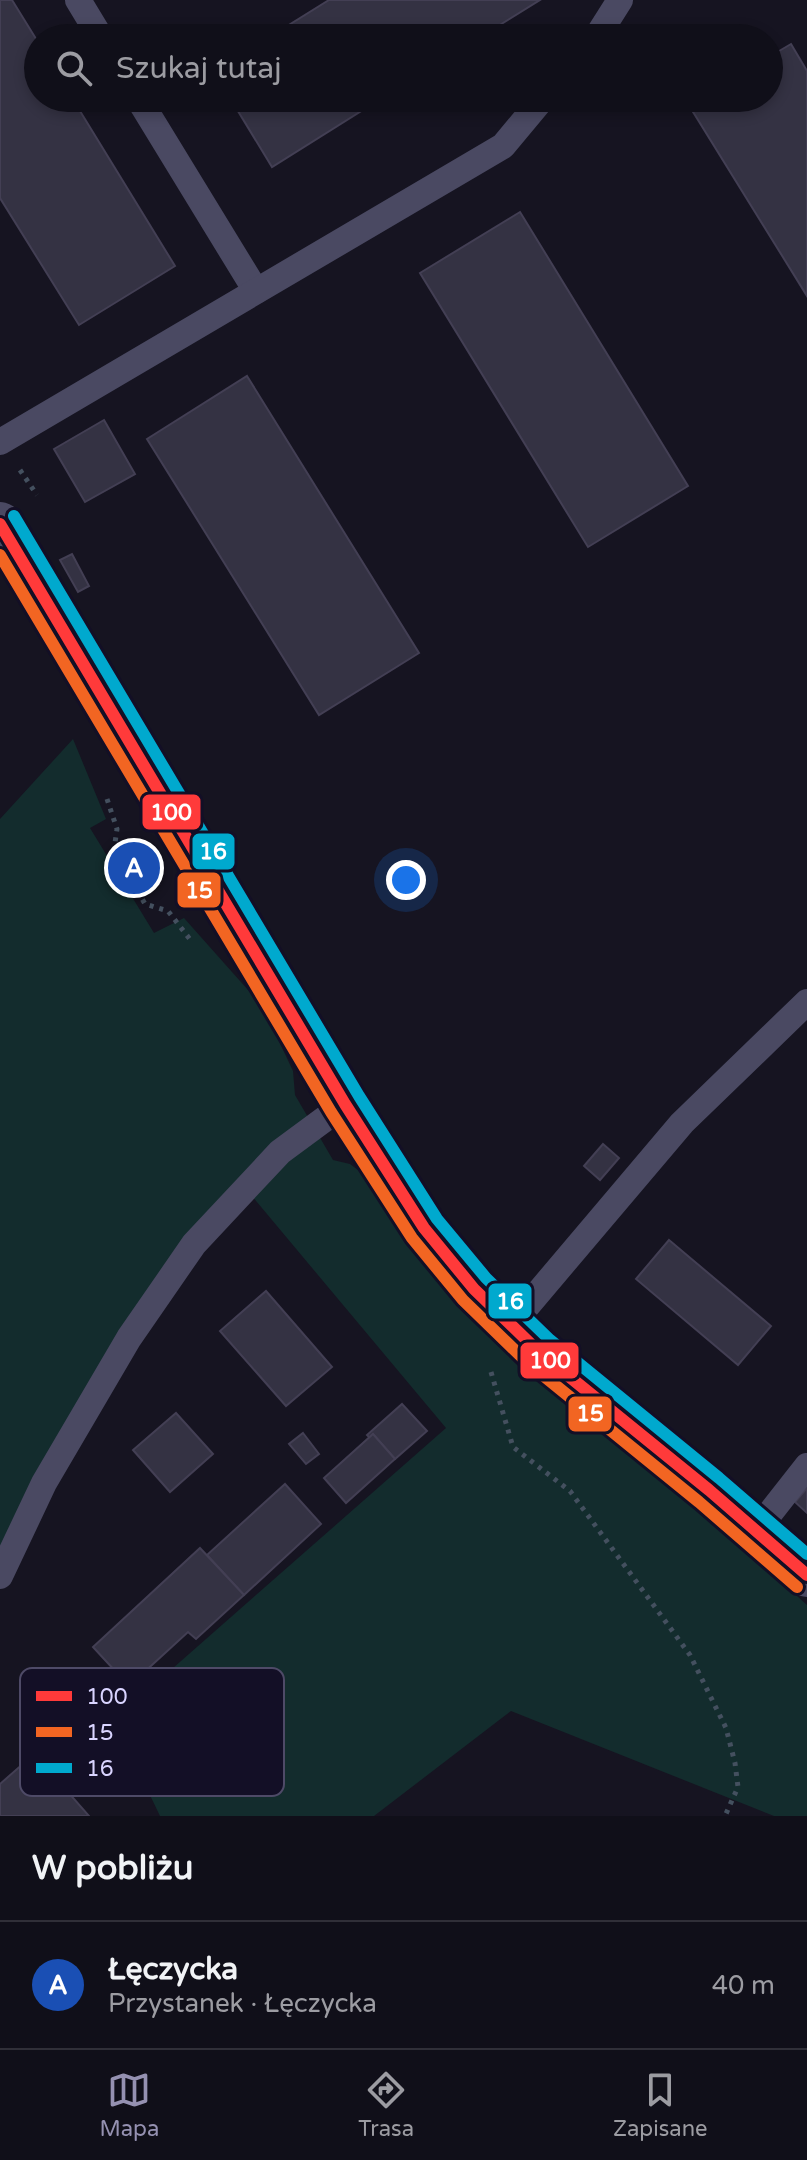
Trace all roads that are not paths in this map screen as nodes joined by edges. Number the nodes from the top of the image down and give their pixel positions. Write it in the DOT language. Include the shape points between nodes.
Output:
graph roads {
  1 [pos="78,0"];
  2 [pos="620,0"];
  3 [pos="93,24"];
  4 [pos="605,24"];
  5 [pos="147,112"];
  6 [pos="531,112"];
  7 [pos="256,291"];
  8 [pos="1,442"];
  9 [pos="0,524"];
  10 [pos="807,1002"];
  11 [pos="345,1104"];
  12 [pos="511,1325"];
  13 [pos="807,1466"];
  14 [pos="756,1531"];
  15 [pos="807,1575"];
  16 [pos="0,1576"];
  1 -- 3 [label="lane"];
  2 -- 4 [label="lane"];
  5 -- 7 [label="lane"];
  6 -- 7 [label="lane" via="503,146"];
  7 -- 8 [label="lane"];
  9 -- 11 [label="street"];
  10 -- 12 [label="lane" via="682,1123"];
  11 -- 12 [label="street" via="424,1228"];
  11 -- 16 [label="lane" via="280,1152 194,1244 129,1338 52,1469"];
  12 -- 14 [label="street"];
  13 -- 14 [label="lane"];
  14 -- 15 [label="street"];
}
